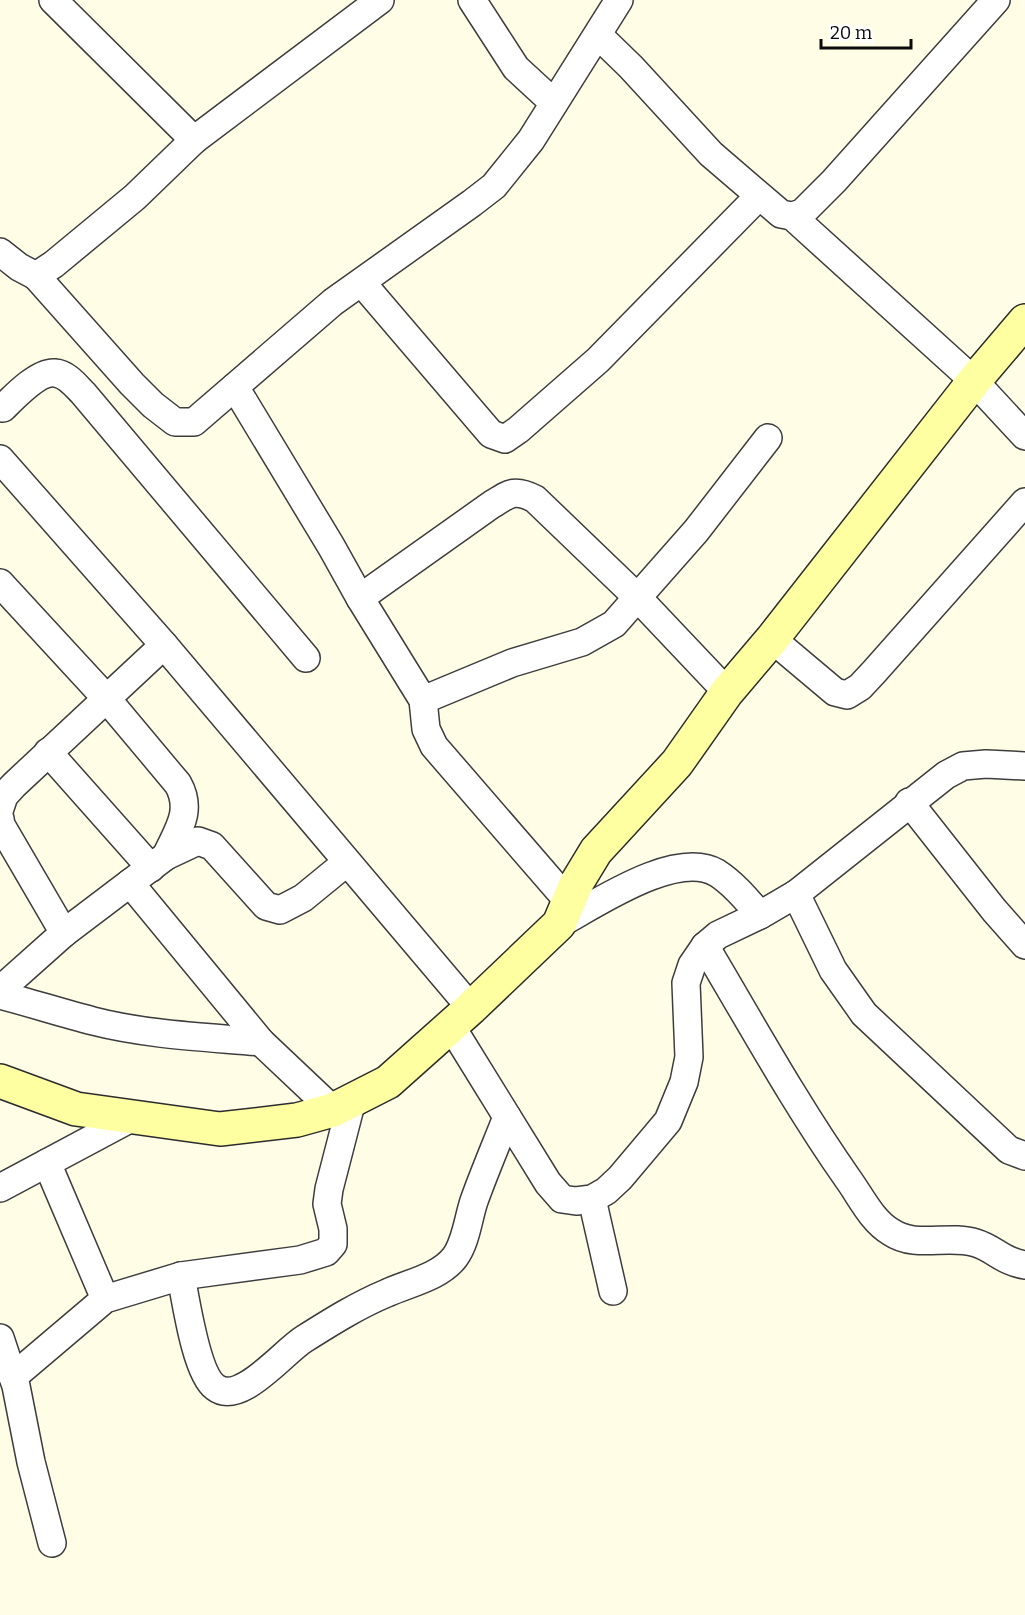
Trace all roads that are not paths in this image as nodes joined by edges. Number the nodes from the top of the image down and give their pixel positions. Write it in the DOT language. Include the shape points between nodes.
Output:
graph roads {
  1 [pos="53,0"];
  2 [pos="380,0"];
  3 [pos="472,0"];
  4 [pos="619,0"];
  5 [pos="996,0"];
  6 [pos="598,35"];
  7 [pos="554,103"];
  8 [pos="194,140"];
  9 [pos="759,196"];
  10 [pos="792,216"];
  11 [pos="0,252"];
  12 [pos="36,276"];
  13 [pos="362,283"];
  14 [pos="1025,321"];
  15 [pos="974,381"];
  16 [pos="235,387"];
  17 [pos="1,408"];
  18 [pos="1025,436"];
  19 [pos="768,438"];
  20 [pos="0,459"];
  21 [pos="1025,502"];
  22 [pos="0,584"];
  23 [pos="360,598"];
  24 [pos="638,598"];
  25 [pos="772,639"];
  26 [pos="164,645"];
  27 [pos="306,657"];
  28 [pos="727,692"];
  29 [pos="106,698"];
  30 [pos="423,700"];
  31 [pos="48,752"];
  32 [pos="1025,766"];
  33 [pos="909,802"];
  34 [pos="0,808"];
  35 [pos="0,819"];
  36 [pos="347,862"];
  37 [pos="149,869"];
  38 [pos="796,894"];
  39 [pos="564,913"];
  40 [pos="760,915"];
  41 [pos="64,933"];
  42 [pos="1025,945"];
  43 [pos="705,946"];
  44 [pos="0,990"];
  45 [pos="0,995"];
  46 [pos="461,1017"];
  47 [pos="261,1042"];
  48 [pos="0,1081"];
  49 [pos="342,1105"];
  50 [pos="133,1117"];
  51 [pos="507,1117"];
  52 [pos="1025,1156"];
  53 [pos="47,1163"];
  54 [pos="0,1188"];
  55 [pos="592,1199"];
  56 [pos="1025,1265"];
  57 [pos="181,1276"];
  58 [pos="613,1291"];
  59 [pos="105,1299"];
  60 [pos="0,1338"];
  61 [pos="13,1377"];
  62 [pos="52,1543"];
  1 -- 8 [label="street"];
  2 -- 8 [label="street"];
  3 -- 7 [label="street" via="516,68"];
  4 -- 6 [label="street"];
  5 -- 10 [label="street" via="834,181 802,213"];
  6 -- 7 [label="street"];
  6 -- 9 [label="street" via="711,154"];
  7 -- 13 [label="street" via="525,149 494,186"];
  8 -- 12 [label="street" via="135,197"];
  9 -- 10 [label="street" via="781,214"];
  9 -- 13 [label="street" via="598,360 505,439 491,434"];
  10 -- 15 [label="street"];
  11 -- 12 [label="street"];
  12 -- 16 [label="street" via="132,384 176,422 194,422"];
  13 -- 16 [label="street"];
  14 -- 15 [label="street"];
  15 -- 18 [label="street"];
  15 -- 25 [label="street"];
  16 -- 23 [label="street"];
  17 -- 27 [label="street" via="42,376 56,373 68,378"];
  19 -- 24 [label="street"];
  20 -- 26 [label="street"];
  21 -- 25 [label="street" via="874,672 847,695 835,693"];
  22 -- 29 [label="street"];
  23 -- 24 [label="street" via="490,505 510,493 522,492 535,499"];
  23 -- 30 [label="street"];
  24 -- 28 [label="street"];
  24 -- 30 [label="street" via="614,624 582,642 512,663"];
  25 -- 28 [label="street"];
  26 -- 29 [label="street"];
  26 -- 36 [label="street"];
  28 -- 39 [label="street" via="677,763 596,850"];
  29 -- 31 [label="street"];
  29 -- 37 [label="street" via="184,795 182,821"];
  30 -- 39 [label="street" via="426,729 434,746"];
  31 -- 34 [label="street" via="4,796"];
  31 -- 37 [label="street"];
  32 -- 33 [label="street" via="963,766"];
  33 -- 38 [label="street"];
  33 -- 42 [label="street"];
  35 -- 41 [label="street"];
  36 -- 37 [label="street" via="303,898 280,910 266,906 212,846 198,841"];
  36 -- 46 [label="street"];
  37 -- 41 [label="street"];
  37 -- 47 [label="street"];
  38 -- 40 [label="street"];
  38 -- 52 [label="street" via="833,970 864,1014 1009,1150"];
  39 -- 40 [label="street" via="645,877 695,867 715,872"];
  39 -- 46 [label="street"];
  40 -- 43 [label="street" via="718,934"];
  41 -- 44 [label="street"];
  43 -- 55 [label="street" via="686,983 689,1057 678,1100 668,1121 636,1162"];
  43 -- 56 [label="street" via="806,1118 874,1217 889,1232 904,1239 976,1243 1010,1262"];
  45 -- 47 [label="street" via="129,1028"];
  46 -- 49 [label="street" via="388,1082"];
  46 -- 51 [label="street"];
  47 -- 49 [label="street"];
  48 -- 50 [label="street" via="76,1109"];
  49 -- 50 [label="street" via="297,1120 220,1129"];
  49 -- 57 [label="street" via="327,1204 333,1244 326,1252 300,1260"];
  50 -- 53 [label="street"];
  51 -- 55 [label="street" via="562,1199"];
  51 -- 57 [label="street" via="455,1257 441,1270 376,1298 309,1336 245,1388 229,1392 216,1389 206,1377"];
  53 -- 54 [label="street"];
  53 -- 59 [label="street"];
  55 -- 58 [label="street"];
  57 -- 59 [label="street"];
  59 -- 61 [label="street"];
  60 -- 61 [label="street"];
  61 -- 62 [label="street"];
}
